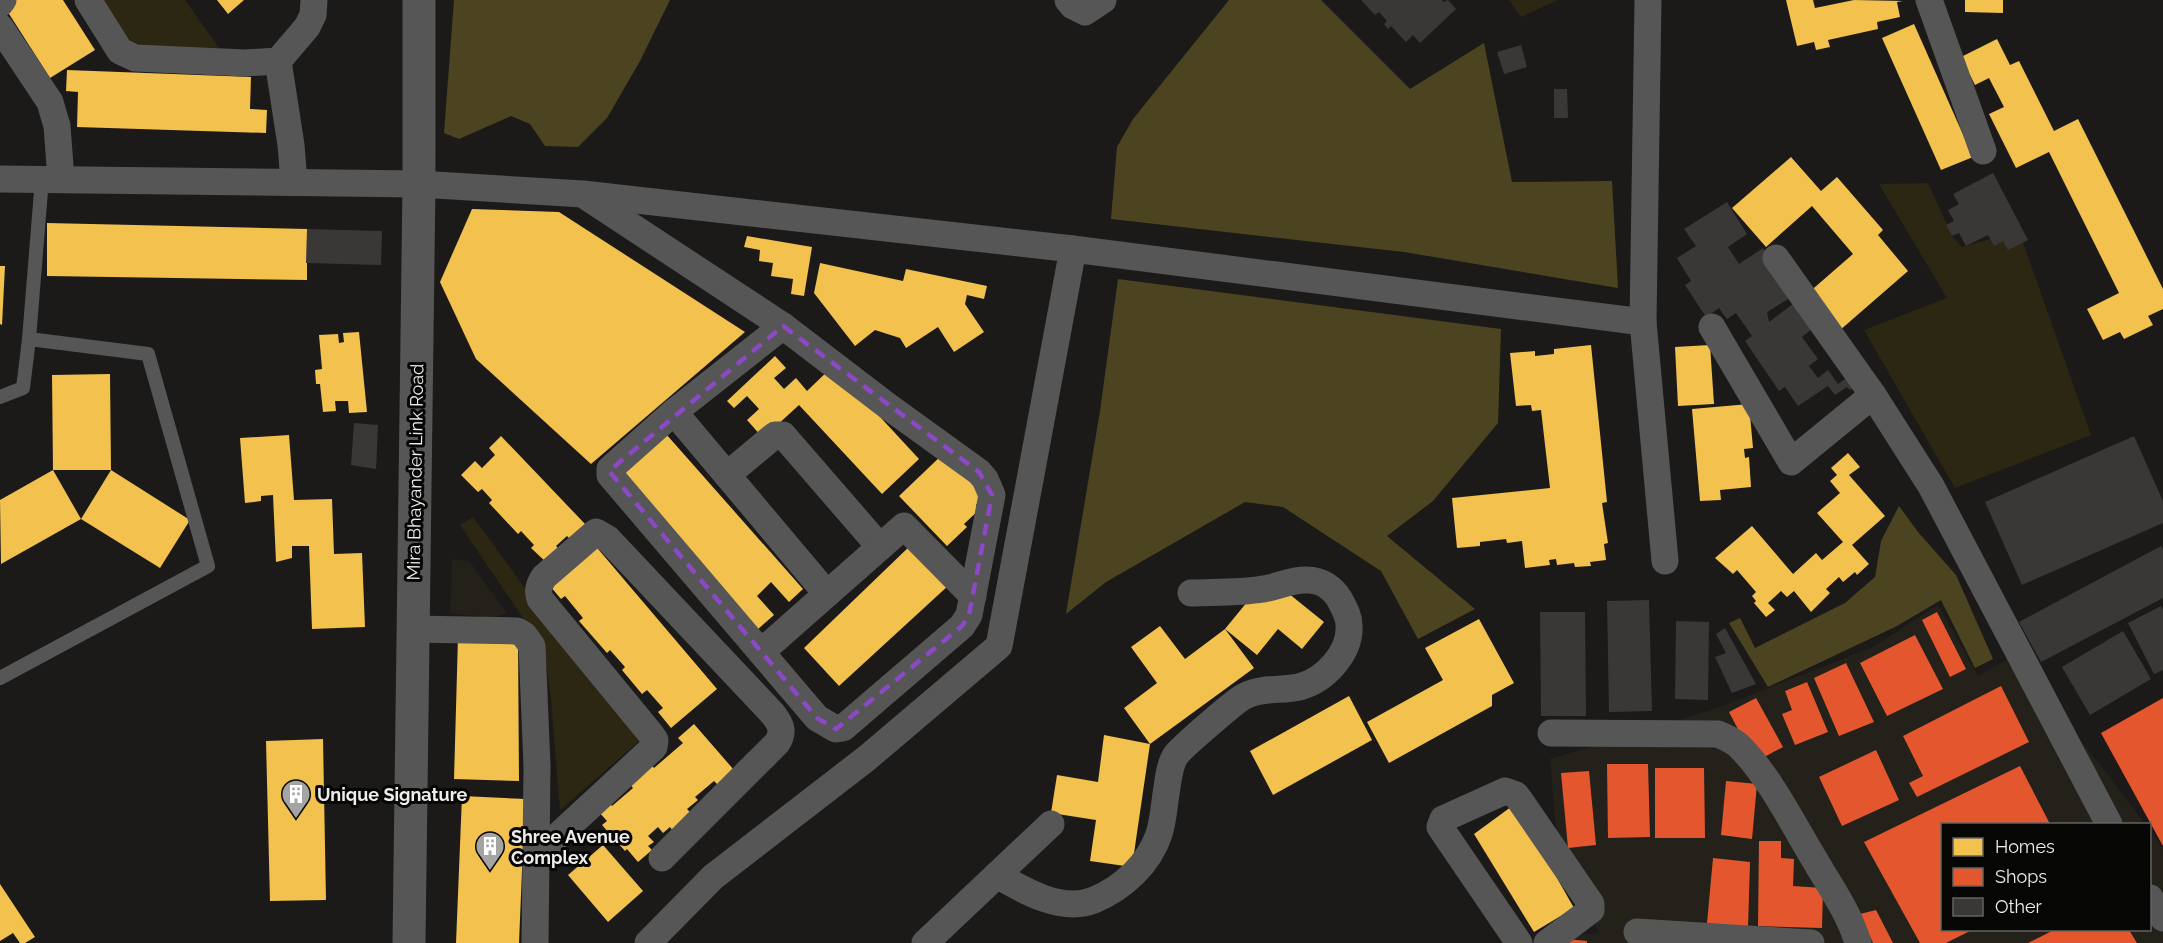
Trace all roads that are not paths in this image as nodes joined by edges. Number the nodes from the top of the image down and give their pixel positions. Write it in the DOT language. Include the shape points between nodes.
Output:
graph roads {
  1 [pos="3,0"];
  2 [pos="88,0"];
  3 [pos="314,0"];
  4 [pos="419,0"];
  5 [pos="1068,0"];
  6 [pos="1103,0"];
  7 [pos="1648,0"];
  8 [pos="1929,0"];
  9 [pos="0,4"];
  10 [pos="0,27"];
  11 [pos="278,61"];
  12 [pos="1983,151"];
  13 [pos="0,178"];
  14 [pos="52,179"];
  15 [pos="294,182"];
  16 [pos="419,184"];
  17 [pos="583,194"];
  18 [pos="1073,249"];
  19 [pos="1776,258"];
  20 [pos="1643,322"];
  21 [pos="783,326"];
  22 [pos="1712,327"];
  23 [pos="29,339"];
  24 [pos="1873,395"];
  25 [pos="0,397"];
  26 [pos="674,412"];
  27 [pos="727,474"];
  28 [pos="880,547"];
  29 [pos="1665,561"];
  30 [pos="1191,592"];
  31 [pos="827,594"];
  32 [pos="973,596"];
  33 [pos="413,629"];
  34 [pos="761,652"];
  35 [pos="0,678"];
  36 [pos="1551,733"];
  37 [pos="2108,823"];
  38 [pos="1051,824"];
  39 [pos="535,857"];
  40 [pos="662,858"];
  41 [pos="997,875"];
  42 [pos="2151,900"];
  43 [pos="2163,918"];
  44 [pos="1637,932"];
  45 [pos="409,943"];
  46 [pos="535,943"];
  47 [pos="648,943"];
  48 [pos="925,943"];
  49 [pos="1519,943"];
  50 [pos="1547,943"];
  51 [pos="1811,943"];
  52 [pos="1858,943"];
  1 -- 9 [label="street"];
  2 -- 11 [label="street" via="120,51 135,58"];
  3 -- 11 [label="street" via="307,27"];
  4 -- 16 [label="street, Mira Bhayander Link Road"];
  5 -- 6 [label="street" via="1085,12"];
  7 -- 20 [label="street"];
  8 -- 12 [label="street"];
  10 -- 14 [label="street" via="50,102 57,126"];
  11 -- 15 [label="street"];
  13 -- 14 [label="street"];
  14 -- 15 [label="street"];
  14 -- 23 [label="lane"];
  15 -- 16 [label="street"];
  16 -- 17 [label="street"];
  16 -- 33 [label="street, Mira Bhayander Link Road"];
  17 -- 18 [label="street"];
  17 -- 21 [label="street"];
  18 -- 20 [label="street"];
  18 -- 47 [label="street" via="999,646 867,758 713,877"];
  19 -- 24 [label="street"];
  20 -- 29 [label="street"];
  21 -- 26 [label="street"];
  21 -- 32 [label="street" via="985,478 992,495"];
  22 -- 24 [label="street" via="1791,462"];
  23 -- 25 [label="lane" via="23,388"];
  23 -- 35 [label="lane" via="148,354 208,566"];
  24 -- 37 [label="street" via="1931,486"];
  26 -- 27 [label="street"];
  26 -- 34 [label="street" via="609,473"];
  27 -- 28 [label="street" via="775,435 783,435"];
  27 -- 31 [label="street"];
  28 -- 31 [label="street"];
  28 -- 32 [label="street" via="904,526"];
  30 -- 41 [label="street" via="1244,592 1308,579 1322,582 1337,595 1347,613 1350,626 1344,650 1326,673 1301,687 1245,696 1176,755 1169,773 1159,834 1144,862 1120,887 1092,901 1063,904"];
  31 -- 34 [label="street"];
  32 -- 34 [label="street" via="962,626 843,728 836,729 817,718"];
  33 -- 39 [label="street" via="517,631 529,640 537,766"];
  33 -- 45 [label="street, Mira Bhayander Link Road"];
  36 -- 52 [label="street" via="1718,734 1729,739 1759,771 1782,806 1854,928"];
  38 -- 41 [label="street"];
  39 -- 40 [label="street" via="654,747 650,733 538,593 544,577 596,532 608,539 772,713 782,729 777,743"];
  39 -- 46 [label="street"];
  41 -- 48 [label="street"];
  42 -- 43 [label="street"];
  44 -- 51 [label="street"];
  49 -- 50 [label="street" via="1440,827 1443,819 1505,791 1516,795 1591,904 1591,910"];
}
